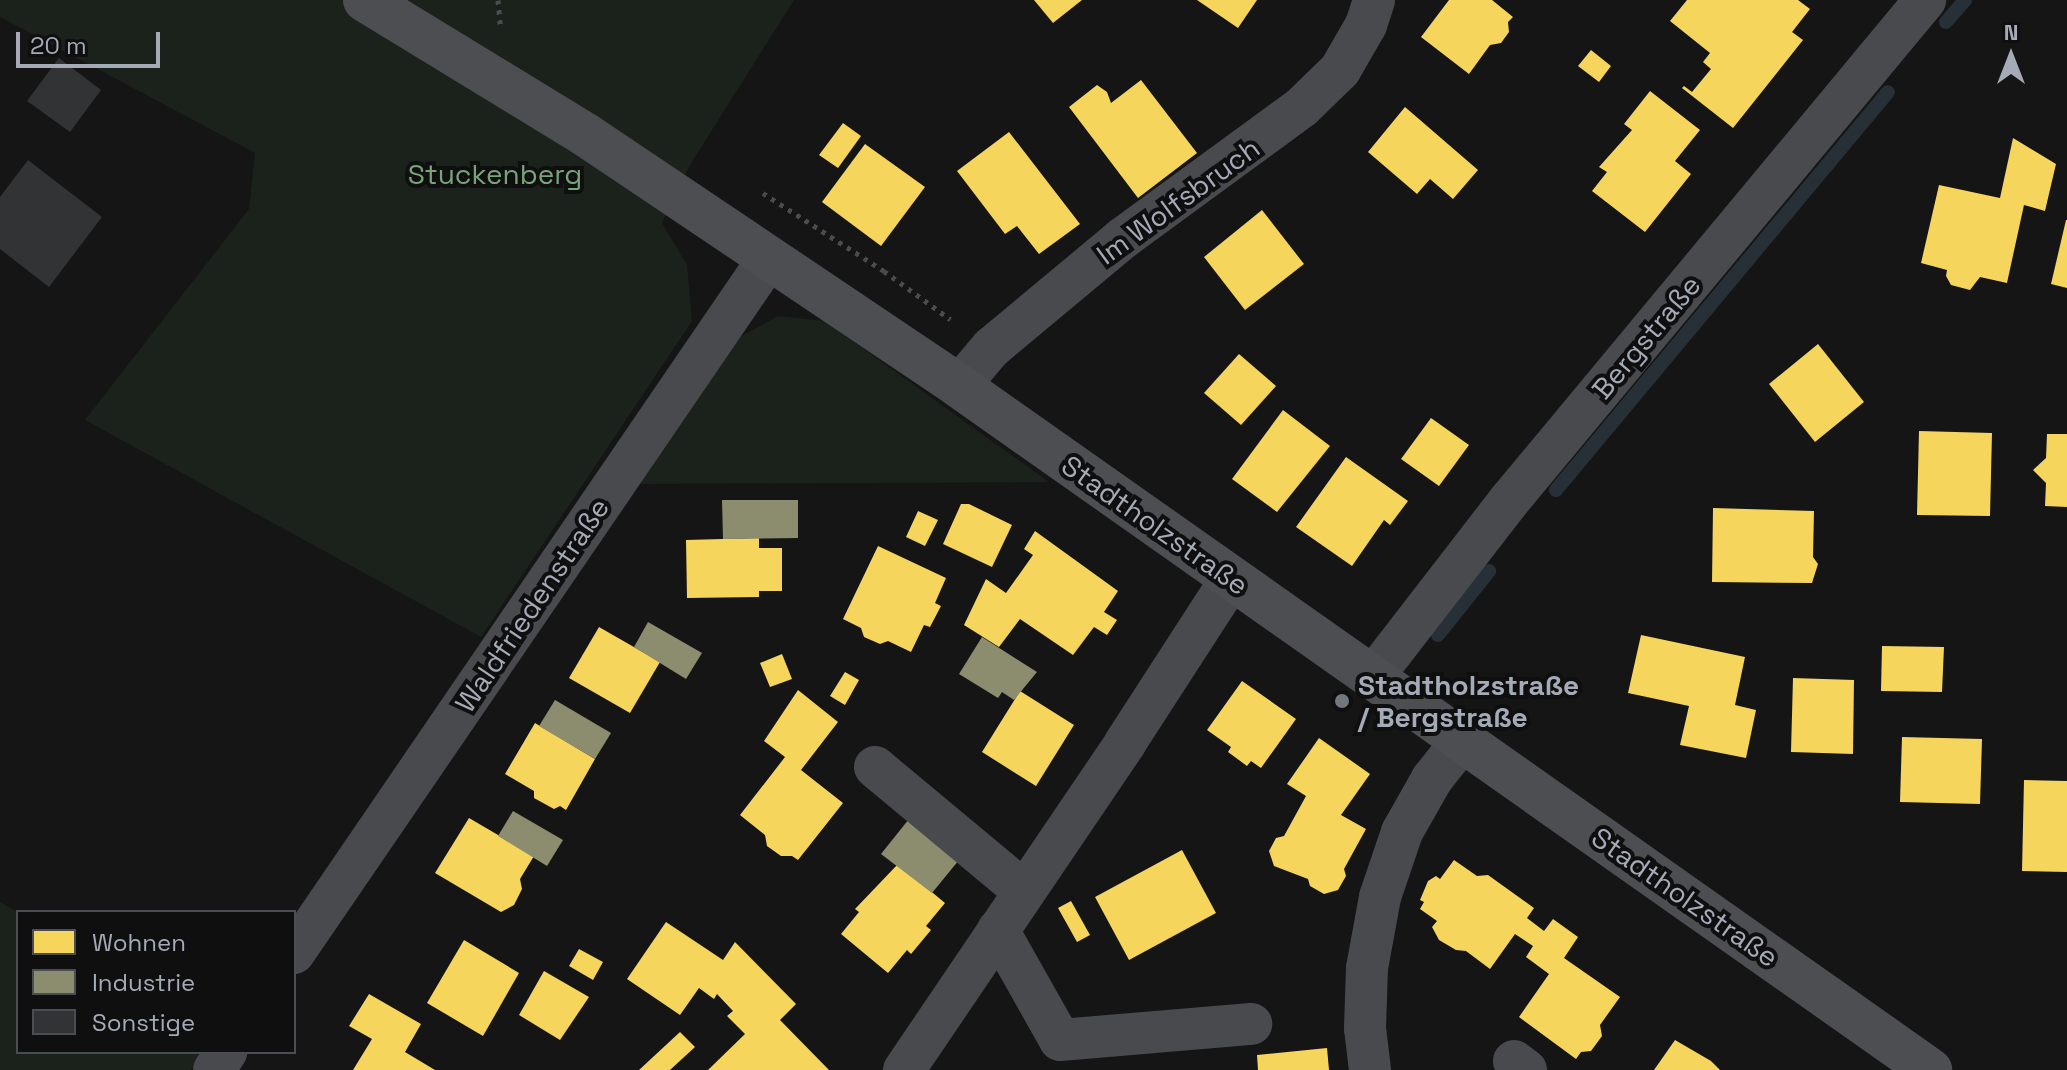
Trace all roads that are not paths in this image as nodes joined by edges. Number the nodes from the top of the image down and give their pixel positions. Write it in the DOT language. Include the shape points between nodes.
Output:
graph roads {
  1 [pos="365,0"];
  2 [pos="1374,0"];
  3 [pos="1925,0"];
  4 [pos="769,258"];
  5 [pos="959,386"];
  6 [pos="1231,579"];
  7 [pos="1372,678"];
  8 [pos="1462,741"];
  9 [pos="875,767"];
  10 [pos="1024,891"];
  11 [pos="998,930"];
  12 [pos="296,950"];
  13 [pos="1251,1024"];
  14 [pos="904,1070"];
  15 [pos="1370,1070"];
  16 [pos="1930,1070"];
  1 -- 4 [label="street, Stadtholzstraße" via="586,135"];
  2 -- 5 [label="street, Im Wolfsbruch" via="1340,70 1302,107 1123,238 991,348"];
  3 -- 7 [label="street, Bergstraße" via="1508,502"];
  4 -- 5 [label="street, Stadtholzstraße"];
  4 -- 12 [label="street, Waldfriedenstraße"];
  5 -- 6 [label="street, Stadtholzstraße"];
  6 -- 7 [label="street, Stadtholzstraße"];
  6 -- 10 [label="street"];
  7 -- 8 [label="street, Stadtholzstraße"];
  8 -- 15 [label="street" via="1432,779 1402,832 1380,897 1367,968"];
  8 -- 16 [label="street, Stadtholzstraße"];
  9 -- 10 [label="street"];
  10 -- 11 [label="street"];
  11 -- 13 [label="street" via="1060,1040"];
  11 -- 14 [label="street"];
}
